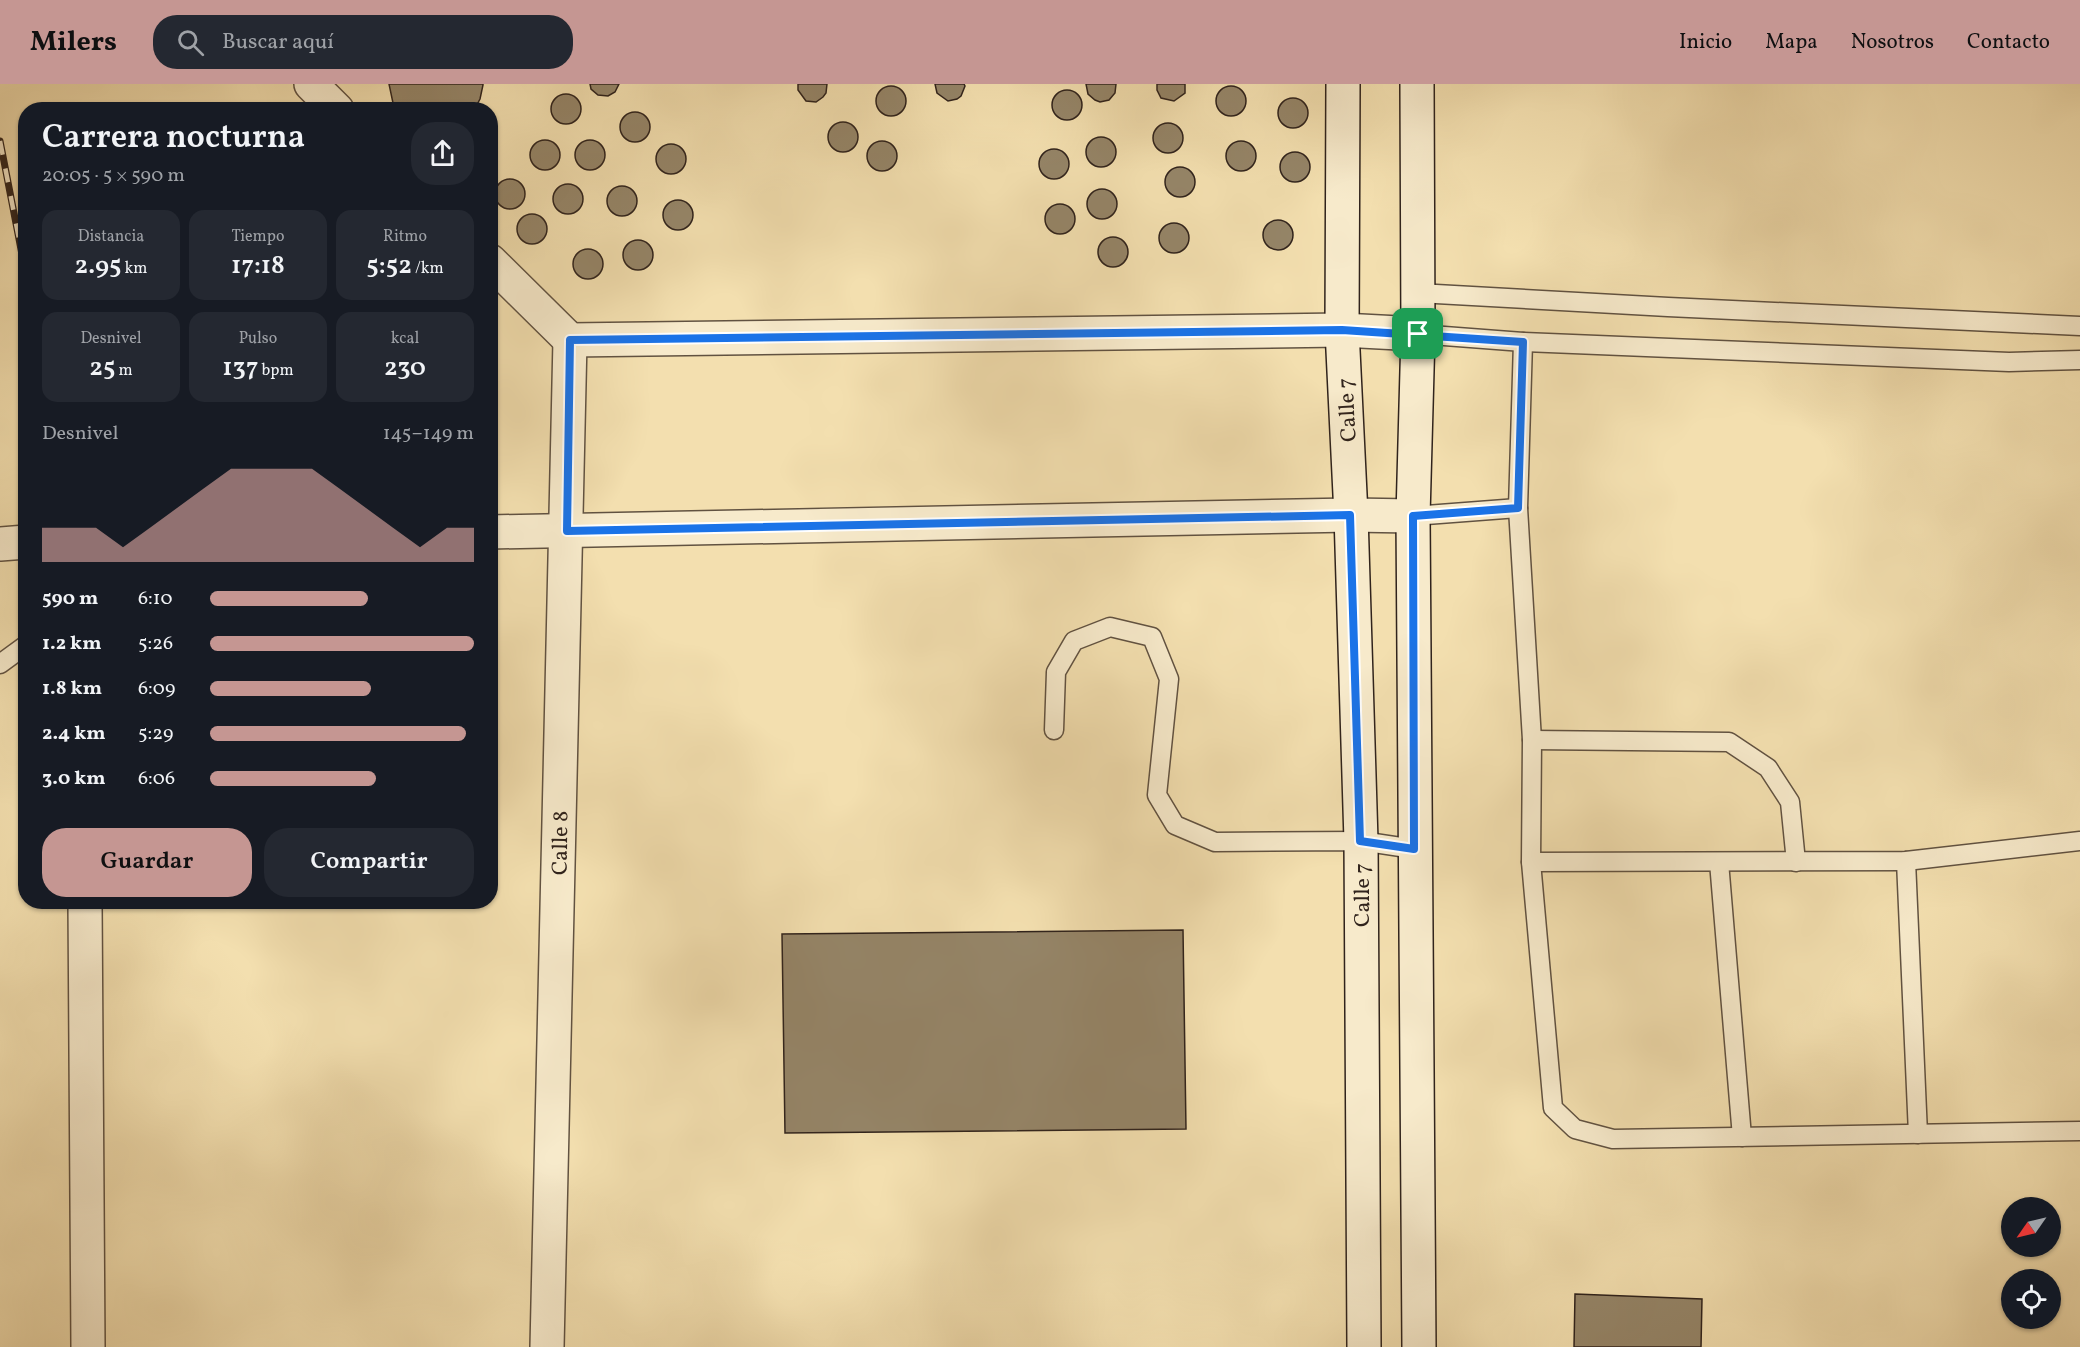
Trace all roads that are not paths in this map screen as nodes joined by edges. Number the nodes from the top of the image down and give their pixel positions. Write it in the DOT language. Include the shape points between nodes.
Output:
graph roads {
  1 [pos="311,84"];
  2 [pos="1343,84"];
  3 [pos="1417,84"];
  4 [pos="329,102"];
  5 [pos="498,269"];
  6 [pos="1418,293"];
  7 [pos="2080,326"];
  8 [pos="1342,330"];
  9 [pos="1418,334"];
  10 [pos="570,340"];
  11 [pos="1523,342"];
  12 [pos="2080,360"];
  13 [pos="1518,508"];
  14 [pos="1350,515"];
  15 [pos="1413,516"];
  16 [pos="567,531"];
  17 [pos="498,532"];
  18 [pos="18,543"];
  19 [pos="0,544"];
  20 [pos="18,651"];
  21 [pos="0,664"];
  22 [pos="1054,730"];
  23 [pos="1532,740"];
  24 [pos="1360,841"];
  25 [pos="2080,841"];
  26 [pos="1414,849"];
  27 [pos="1796,861"];
  28 [pos="1906,861"];
  29 [pos="1531,862"];
  30 [pos="1719,862"];
  31 [pos="86,909"];
  32 [pos="2080,1131"];
  33 [pos="1918,1134"];
  34 [pos="1742,1137"];
  35 [pos="88,1347"];
  36 [pos="547,1347"];
  37 [pos="1364,1347"];
  38 [pos="1419,1347"];
  1 -- 4 [label="street"];
  2 -- 8 [label="street, Calle 7"];
  3 -- 6 [label="street"];
  5 -- 10 [label="street"];
  6 -- 7 [label="lane"];
  6 -- 9 [label="street"];
  8 -- 9 [label="street"];
  8 -- 10 [label="street"];
  8 -- 14 [label="street, Calle 7"];
  9 -- 11 [label="lane"];
  9 -- 15 [label="street"];
  10 -- 16 [label="street, Calle 8"];
  11 -- 12 [label="lane" via="2009,362"];
  11 -- 13 [label="lane"];
  13 -- 15 [label="lane"];
  13 -- 23 [label="lane"];
  14 -- 15 [label="street"];
  14 -- 16 [label="street"];
  14 -- 24 [label="street, Calle 7"];
  15 -- 26 [label="street"];
  16 -- 17 [label="street"];
  16 -- 36 [label="street, Calle 8"];
  18 -- 19 [label="street"];
  20 -- 21 [label="lane"];
  22 -- 24 [label="lane" via="1056,672 1074,641 1110,627 1152,637 1169,679 1157,795 1175,825 1215,842"];
  23 -- 27 [label="lane" via="1729,742 1768,768 1790,802"];
  23 -- 29 [label="lane"];
  24 -- 26 [label="lane"];
  24 -- 37 [label="street, Calle 7"];
  25 -- 28 [label="lane"];
  26 -- 38 [label="street"];
  27 -- 28 [label="lane"];
  27 -- 30 [label="lane"];
  28 -- 33 [label="lane"];
  29 -- 30 [label="lane"];
  29 -- 34 [label="lane" via="1553,1108 1575,1129 1613,1138"];
  30 -- 34 [label="lane"];
  31 -- 35 [label="street"];
  32 -- 33 [label="lane"];
  33 -- 34 [label="lane"];
}
